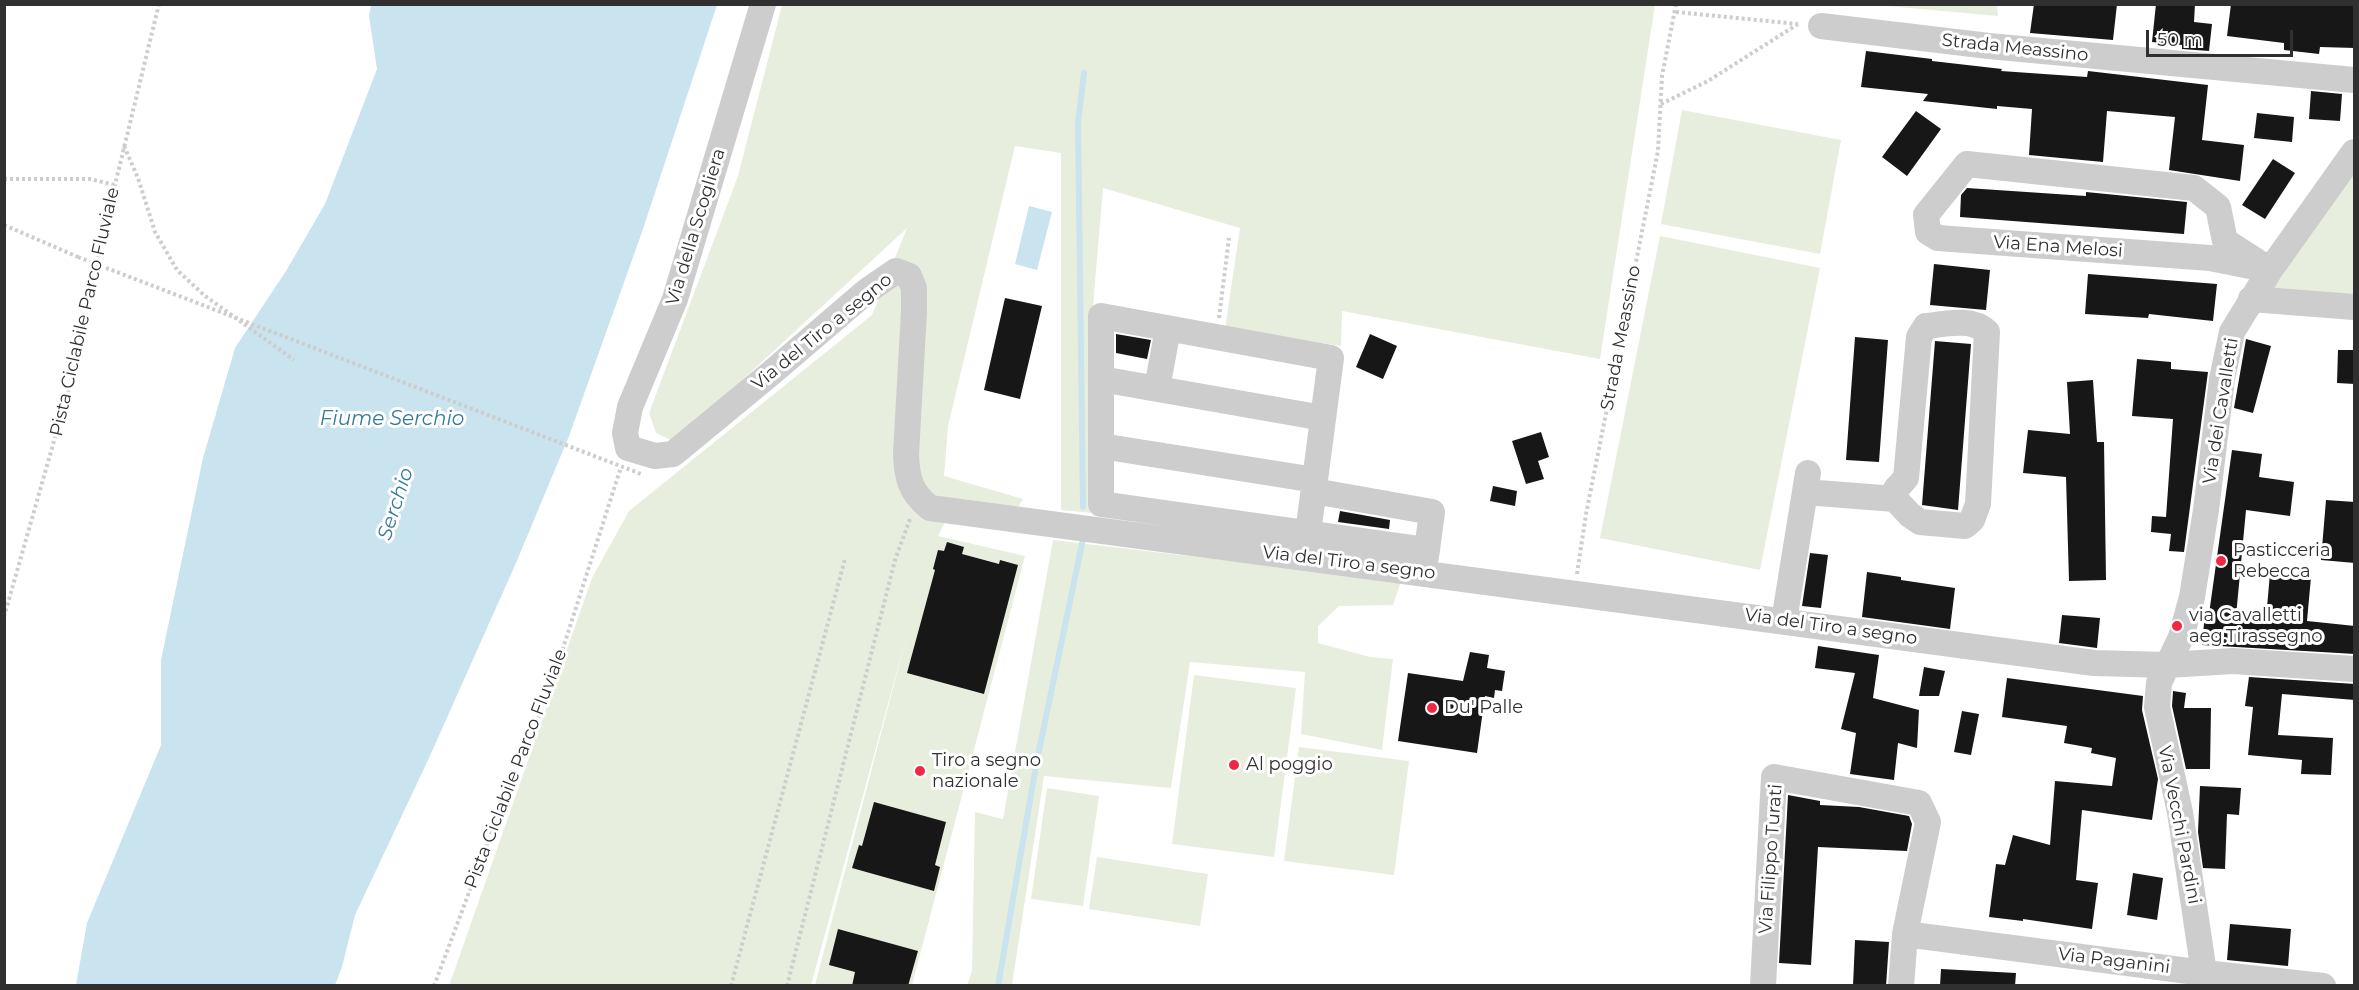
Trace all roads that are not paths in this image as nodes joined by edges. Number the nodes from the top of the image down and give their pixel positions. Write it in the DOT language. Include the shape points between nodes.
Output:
graph roads {
  1 [pos="763,4"];
  2 [pos="1809,25"];
  3 [pos="2355,80"];
  4 [pos="2355,152"];
  5 [pos="2270,270"];
  6 [pos="2251,299"];
  7 [pos="2355,307"];
  8 [pos="1168,329"];
  9 [pos="1101,378"];
  10 [pos="1157,388"];
  11 [pos="1323,418"];
  12 [pos="1101,446"];
  13 [pos="628,448"];
  14 [pos="1314,486"];
  15 [pos="1895,499"];
  16 [pos="1308,533"];
  17 [pos="1425,561"];
  18 [pos="1784,621"];
  19 [pos="2167,665"];
  20 [pos="2355,669"];
  21 [pos="1905,934"];
  22 [pos="2205,979"];
  23 [pos="1763,986"];
  24 [pos="1901,986"];
  25 [pos="2323,986"];
  1 -- 13 [label="street, Via della Scogliera" via="675,299 630,407 625,433"];
  2 -- 3 [label="street, Strada Meassino"];
  4 -- 5 [label="street, Via dei Cavalletti"];
  5 -- 5 [label="street, Via Ena Melosi" via="2210,258 1938,238 1928,232 1926,215 1967,164 2194,188 2218,207 2225,241"];
  5 -- 6 [label="street, Via dei Cavalletti"];
  6 -- 7 [label="street"];
  6 -- 19 [label="street, Via dei Cavalletti" via="2232,332 2192,597 2185,627"];
  8 -- 9 [label="street" via="1101,316"];
  8 -- 10 [label="street"];
  8 -- 11 [label="street" via="1331,358"];
  9 -- 10 [label="street"];
  9 -- 12 [label="street"];
  10 -- 11 [label="street"];
  11 -- 14 [label="street"];
  12 -- 14 [label="street"];
  12 -- 16 [label="street" via="1101,504"];
  13 -- 17 [label="street, Via del Tiro a segno" via="655,456 673,453 896,271 909,276 914,288 906,454 907,475 924,503"];
  14 -- 16 [label="street"];
  14 -- 17 [label="street" via="1432,512"];
  15 -- 15 [label="street" via="1920,522 1965,526 1972,520 1978,504 1982,435 1987,332 1982,327 1964,322 1926,326 1919,337 1906,478 1896,489"];
  15 -- 18 [label="street" via="1806,482"];
  16 -- 17 [label="street"];
  17 -- 18 [label="street, Via del Tiro a segno" via="1574,592"];
  18 -- 19 [label="street, Via del Tiro a segno" via="2094,663"];
  19 -- 20 [label="street, Via del Tiro a segno" via="2233,661"];
  19 -- 22 [label="street, Via Vecchi Pardini" via="2159,683 2157,707 2180,812"];
  21 -- 22 [label="street, Via Paganini"];
  21 -- 23 [label="street, Via Filippo Turati" via="1928,822 1919,803 1774,777"];
  21 -- 24 [label="street, Via Filippo Turati"];
  22 -- 25 [label="street, Via Paganini"];
}
